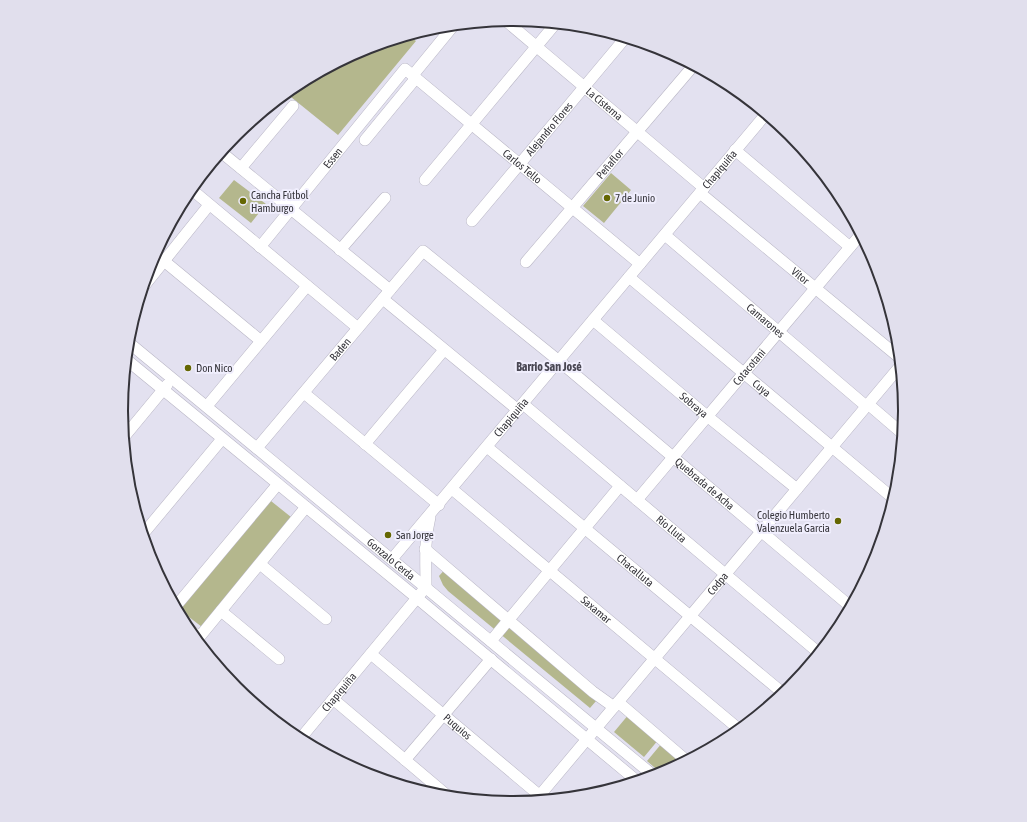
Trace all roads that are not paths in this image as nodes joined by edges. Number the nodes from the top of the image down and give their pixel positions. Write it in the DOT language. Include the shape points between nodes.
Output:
graph roads {
  1 [pos="512,26"];
  2 [pos="552,28"];
  3 [pos="448,31"];
  4 [pos="622,42"];
  5 [pos="536,46"];
  6 [pos="690,69"];
  7 [pos="411,74"];
  8 [pos="584,87"];
  9 [pos="293,106"];
  10 [pos="762,118"];
  11 [pos="471,124"];
  12 [pos="637,131"];
  13 [pos="365,140"];
  14 [pos="735,150"];
  15 [pos="225,156"];
  16 [pos="520,164"];
  17 [pos="241,168"];
  18 [pos="425,180"];
  19 [pos="702,190"];
  20 [pos="196,193"];
  21 [pos="385,198"];
  22 [pos="209,205"];
  23 [pos="572,208"];
  24 [pos="291,209"];
  25 [pos="472,221"];
  26 [pos="665,235"];
  27 [pos="858,238"];
  28 [pos="260,246"];
  29 [pos="850,248"];
  30 [pos="340,250"];
  31 [pos="423,251"];
  32 [pos="164,260"];
  33 [pos="526,262"];
  34 [pos="640,264"];
  35 [pos="155,272"];
  36 [pos="629,277"];
  37 [pos="307,286"];
  38 [pos="815,288"];
  39 [pos="390,290"];
  40 [pos="382,299"];
  41 [pos="593,320"];
  42 [pos="358,328"];
  43 [pos="779,332"];
  44 [pos="261,341"];
  45 [pos="134,347"];
  46 [pos="444,350"];
  47 [pos="894,353"];
  48 [pos="559,361"];
  49 [pos="132,365"];
  50 [pos="896,371"];
  51 [pos="744,373"];
  52 [pos="173,378"];
  53 [pos="163,390"];
  54 [pos="304,393"];
  55 [pos="867,405"];
  56 [pos="207,406"];
  57 [pos="520,407"];
  58 [pos="707,416"];
  59 [pos="898,430"];
  60 [pos="129,432"];
  61 [pos="222,439"];
  62 [pos="365,444"];
  63 [pos="487,447"];
  64 [pos="832,447"];
  65 [pos="257,448"];
  66 [pos="673,457"];
  67 [pos="278,484"];
  68 [pos="620,486"];
  69 [pos="452,489"];
  70 [pos="797,489"];
  71 [pos="889,495"];
  72 [pos="637,500"];
  73 [pos="439,504"];
  74 [pos="306,507"];
  75 [pos="431,515"];
  76 [pos="147,529"];
  77 [pos="585,529"];
  78 [pos="761,532"];
  79 [pos="425,549"];
  80 [pos="392,559"];
  81 [pos="260,564"];
  82 [pos="550,571"];
  83 [pos="725,574"];
  84 [pos="426,587"];
  85 [pos="417,598"];
  86 [pos="179,602"];
  87 [pos="847,604"];
  88 [pos="221,611"];
  89 [pos="690,616"];
  90 [pos="326,619"];
  91 [pos="508,620"];
  92 [pos="201,635"];
  93 [pos="491,641"];
  94 [pos="815,650"];
  95 [pos="370,654"];
  96 [pos="280,659"];
  97 [pos="491,659"];
  98 [pos="654,659"];
  99 [pos="779,690"];
  100 [pos="333,699"];
  101 [pos="616,704"];
  102 [pos="444,715"];
  103 [pos="735,726"];
  104 [pos="596,728"];
  105 [pos="304,734"];
  106 [pos="587,739"];
  107 [pos="682,757"];
  108 [pos="406,760"];
  109 [pos="649,772"];
  110 [pos="633,777"];
  111 [pos="440,789"];
  112 [pos="536,795"];
  113 [pos="543,795"];
  1 -- 5 [label="street, La Cisterna"];
  2 -- 5 [label="street"];
  3 -- 7 [label="street"];
  4 -- 8 [label="street, Alejandro Flores"];
  5 -- 8 [label="street, La Cisterna"];
  5 -- 11 [label="street"];
  6 -- 12 [label="street, Peñaflor"];
  7 -- 11 [label="street, Carlos Tello"];
  7 -- 13 [label="street"];
  7 -- 24 [label="street, Essen"];
  8 -- 12 [label="street, La Cisterna"];
  8 -- 16 [label="street, Alejandro Flores"];
  9 -- 17 [label="street"];
  10 -- 14 [label="street, Chapiquiña"];
  11 -- 16 [label="street, Carlos Tello"];
  11 -- 18 [label="street"];
  12 -- 19 [label="street, La Cisterna"];
  12 -- 23 [label="street, Peñaflor"];
  14 -- 19 [label="street, Chapiquiña"];
  14 -- 29 [label="street"];
  15 -- 17 [label="street"];
  16 -- 23 [label="street, Carlos Tello"];
  16 -- 25 [label="street, Alejandro Flores"];
  17 -- 24 [label="street"];
  19 -- 26 [label="street, Chapiquiña"];
  19 -- 38 [label="street, Vítor"];
  20 -- 22 [label="street"];
  21 -- 30 [label="street"];
  22 -- 28 [label="street"];
  22 -- 32 [label="street"];
  23 -- 33 [label="street, Peñaflor"];
  23 -- 34 [label="street, Carlos Tello"];
  24 -- 28 [label="street, Essen"];
  24 -- 30 [label="street"];
  26 -- 34 [label="street, Chapiquiña"];
  26 -- 43 [label="street, Camarones"];
  27 -- 29 [label="street, Cotacotani"];
  28 -- 37 [label="street"];
  29 -- 38 [label="street, Cotacotani"];
  30 -- 39 [label="street"];
  31 -- 39 [label="street, Baden"];
  31 -- 48 [label="street, Quebrada de Acha"];
  32 -- 35 [label="street"];
  32 -- 44 [label="street"];
  34 -- 36 [label="street, Chapiquiña"];
  36 -- 41 [label="street, Chapiquiña"];
  36 -- 51 [label="street, Cuya"];
  37 -- 42 [label="street"];
  37 -- 44 [label="street"];
  38 -- 43 [label="street, Cotacotani"];
  38 -- 47 [label="street, Vítor"];
  39 -- 40 [label="street, Baden"];
  40 -- 42 [label="street, Baden"];
  40 -- 46 [label="street, Río Lluta"];
  41 -- 48 [label="street, Chapiquiña"];
  41 -- 58 [label="street, Sobraya"];
  42 -- 54 [label="street, Baden"];
  43 -- 51 [label="street, Cotacotani"];
  43 -- 55 [label="street, Camarones"];
  44 -- 56 [label="street"];
  45 -- 52 [label="street, Gonzalo Cerda"];
  46 -- 57 [label="street, Río Lluta"];
  46 -- 62 [label="street"];
  48 -- 57 [label="street, Chapiquiña"];
  48 -- 66 [label="street, Quebrada de Acha"];
  49 -- 53 [label="street, Gonzalo Cerda"];
  50 -- 55 [label="street, Codpa"];
  51 -- 58 [label="street, Cotacotani"];
  51 -- 64 [label="street, Cuya"];
  52 -- 53 [label="street"];
  52 -- 56 [label="street, Gonzalo Cerda"];
  53 -- 60 [label="street"];
  53 -- 61 [label="street, Gonzalo Cerda"];
  54 -- 62 [label="street"];
  54 -- 65 [label="street, Baden"];
  55 -- 59 [label="street, Camarones"];
  55 -- 64 [label="street, Codpa"];
  56 -- 65 [label="street, Gonzalo Cerda"];
  57 -- 63 [label="street, Chapiquiña"];
  57 -- 68 [label="street, Río Lluta"];
  58 -- 66 [label="street, Cotacotani"];
  58 -- 70 [label="street, Sobraya"];
  61 -- 67 [label="street, Gonzalo Cerda"];
  61 -- 76 [label="street"];
  62 -- 73 [label="street"];
  63 -- 69 [label="street, Chapiquiña"];
  63 -- 77 [label="street, Chacalluta"];
  64 -- 70 [label="street, Codpa"];
  64 -- 71 [label="street, Cuya"];
  65 -- 80 [label="street, Gonzalo Cerda"];
  66 -- 72 [label="street, Cotacotani"];
  66 -- 78 [label="street, Quebrada de Acha"];
  67 -- 74 [label="street, Gonzalo Cerda"];
  67 -- 86 [label="street"];
  68 -- 72 [label="street, Río Lluta"];
  68 -- 77 [label="street"];
  69 -- 73 [label="street, Chapiquiña"];
  69 -- 82 [label="street, Saxamar"];
  70 -- 78 [label="street, Codpa"];
  72 -- 83 [label="street, Río Lluta"];
  73 -- 75 [label="street, Chapiquiña"];
  74 -- 81 [label="street"];
  74 -- 85 [label="street, Gonzalo Cerda"];
  75 -- 79 [label="street, Chapiquiña"];
  75 -- 80 [label="street"];
  77 -- 82 [label="street"];
  77 -- 89 [label="street, Chacalluta"];
  78 -- 83 [label="street, Codpa"];
  78 -- 87 [label="street, Quebrada de Acha"];
  79 -- 84 [label="street, Chapiquiña"];
  79 -- 91 [label="street"];
  80 -- 84 [label="street, Gonzalo Cerda"];
  81 -- 88 [label="street"];
  81 -- 90 [label="street"];
  82 -- 91 [label="street"];
  82 -- 98 [label="street, Saxamar"];
  83 -- 89 [label="street, Codpa"];
  83 -- 94 [label="street, Río Lluta"];
  84 -- 85 [label="street, Chapiquiña"];
  84 -- 93 [label="street, Gonzalo Cerda"];
  85 -- 95 [label="street, Chapiquiña"];
  85 -- 97 [label="street, Gonzalo Cerda"];
  88 -- 92 [label="street"];
  88 -- 96 [label="street"];
  89 -- 98 [label="street, Codpa"];
  89 -- 99 [label="street, Chacalluta"];
  91 -- 93 [label="street"];
  91 -- 101 [label="street" via="593,692"];
  93 -- 104 [label="street, Gonzalo Cerda"];
  95 -- 100 [label="street, Chapiquiña"];
  95 -- 102 [label="street, Puquios"];
  97 -- 102 [label="street"];
  97 -- 106 [label="street, Gonzalo Cerda"];
  98 -- 101 [label="street, Codpa"];
  98 -- 103 [label="street, Saxamar"];
  100 -- 105 [label="street, Chapiquiña"];
  100 -- 108 [label="street"];
  101 -- 104 [label="street, Codpa"];
  101 -- 107 [label="street"];
  102 -- 108 [label="street"];
  102 -- 112 [label="street, Puquios"];
  104 -- 106 [label="street, Codpa"];
  104 -- 109 [label="street, Gonzalo Cerda"];
  106 -- 110 [label="street, Gonzalo Cerda"];
  106 -- 113 [label="street, Codpa"];
  108 -- 111 [label="street"];
}
